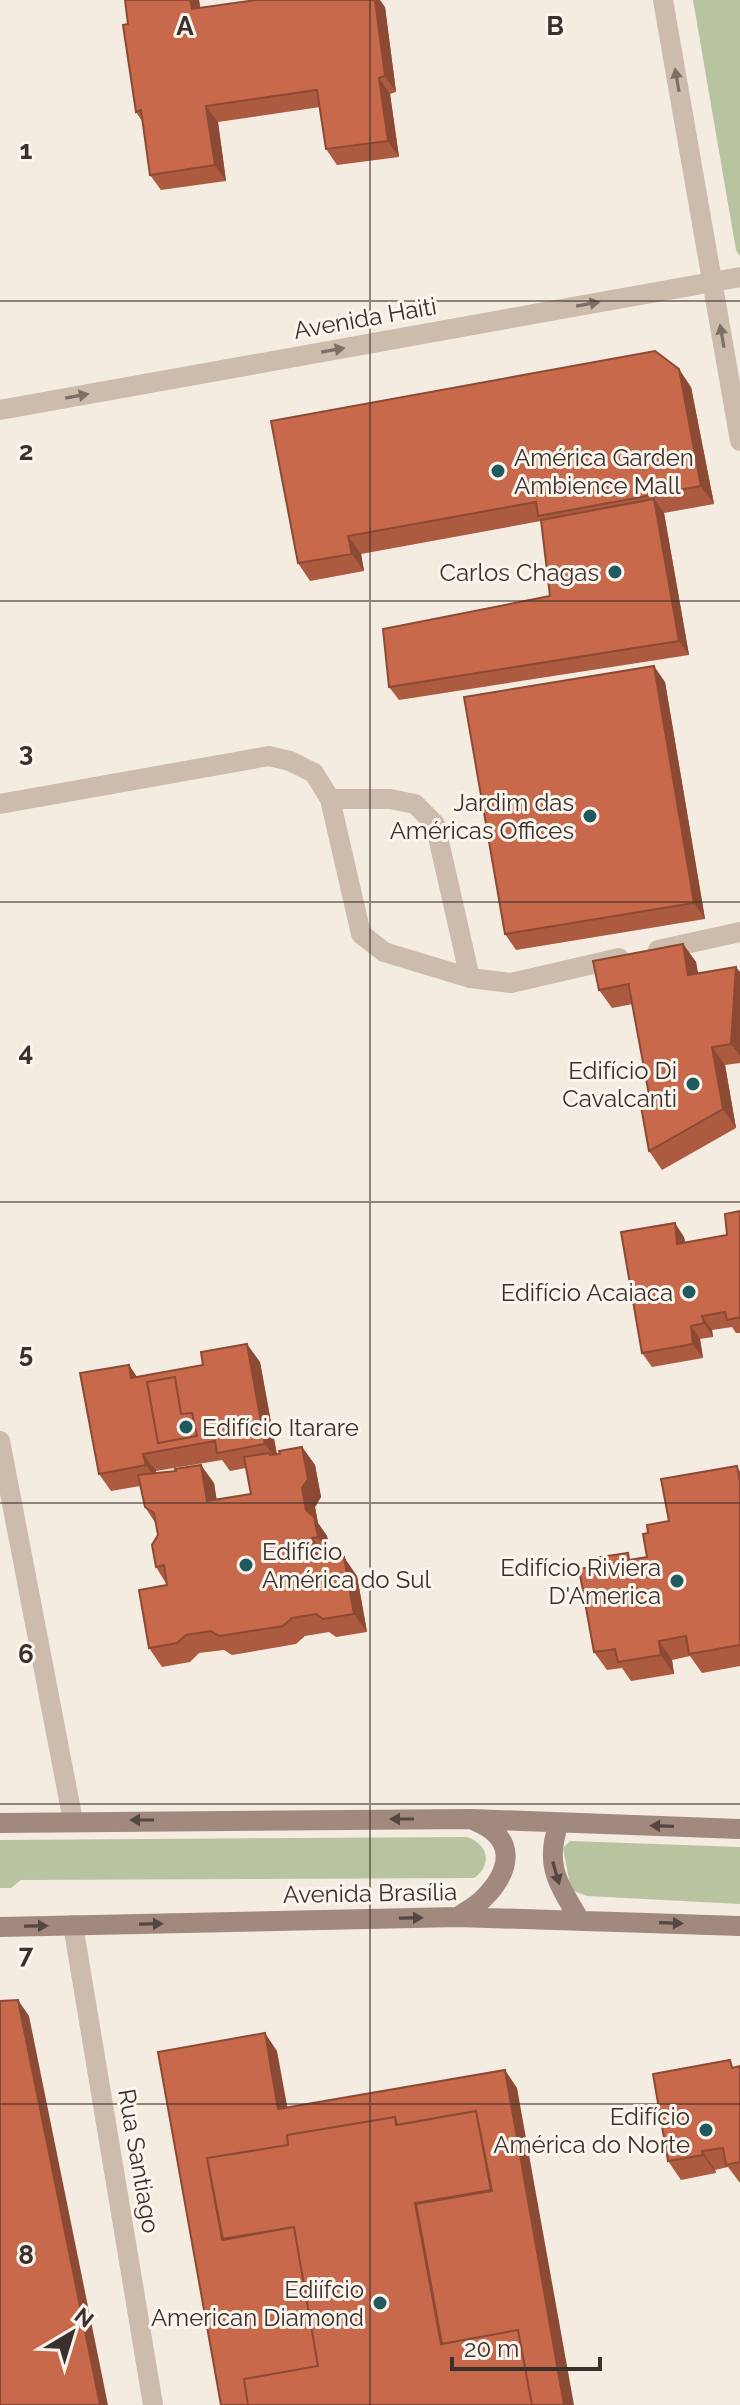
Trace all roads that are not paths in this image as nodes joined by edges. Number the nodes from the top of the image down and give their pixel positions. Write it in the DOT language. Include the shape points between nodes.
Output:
graph roads {
  1 [pos="663,0"];
  2 [pos="740,277"];
  3 [pos="713,282"];
  4 [pos="0,410"];
  5 [pos="740,441"];
  6 [pos="330,799"];
  7 [pos="0,804"];
  8 [pos="740,932"];
  9 [pos="470,978"];
  10 [pos="0,1441"];
  11 [pos="471,1819"];
  12 [pos="73,1821"];
  13 [pos="0,1823"];
  14 [pos="559,1823"];
  15 [pos="740,1829"];
  16 [pos="458,1917"];
  17 [pos="579,1919"];
  18 [pos="73,1925"];
  19 [pos="740,1926"];
  20 [pos="0,1927"];
  21 [pos="153,2405"];
  3 -- 1 [label="street, one-way"];
  2 -- 3 [label="street, Avenida Haiti"];
  4 -- 3 [label="street, Avenida Haiti, one-way"];
  5 -- 3 [label="street, one-way"];
  6 -- 7 [label="street" via="314,773 269,756"];
  6 -- 9 [label="street" via="361,934 384,952"];
  6 -- 9 [label="street" via="415,804 435,824"];
  8 -- 9 [label="street" via="511,983"];
  10 -- 12 [label="street"];
  11 -- 12 [label="street, one-way"];
  11 -- 14 [label="street"];
  11 -- 16 [label="street" via="491,1828 504,1845 506,1861 482,1901"];
  12 -- 13 [label="street"];
  15 -- 14 [label="street, one-way"];
  14 -- 17 [label="street, one-way" via="553,1864"];
  16 -- 17 [label="street, Avenida Brasília"];
  18 -- 16 [label="street, Avenida Brasília, one-way"];
  17 -- 19 [label="street, Avenida Brasília, one-way"];
  20 -- 18 [label="street, Avenida Brasília, one-way"];
  18 -- 21 [label="street, Rua Santiago"];
}
